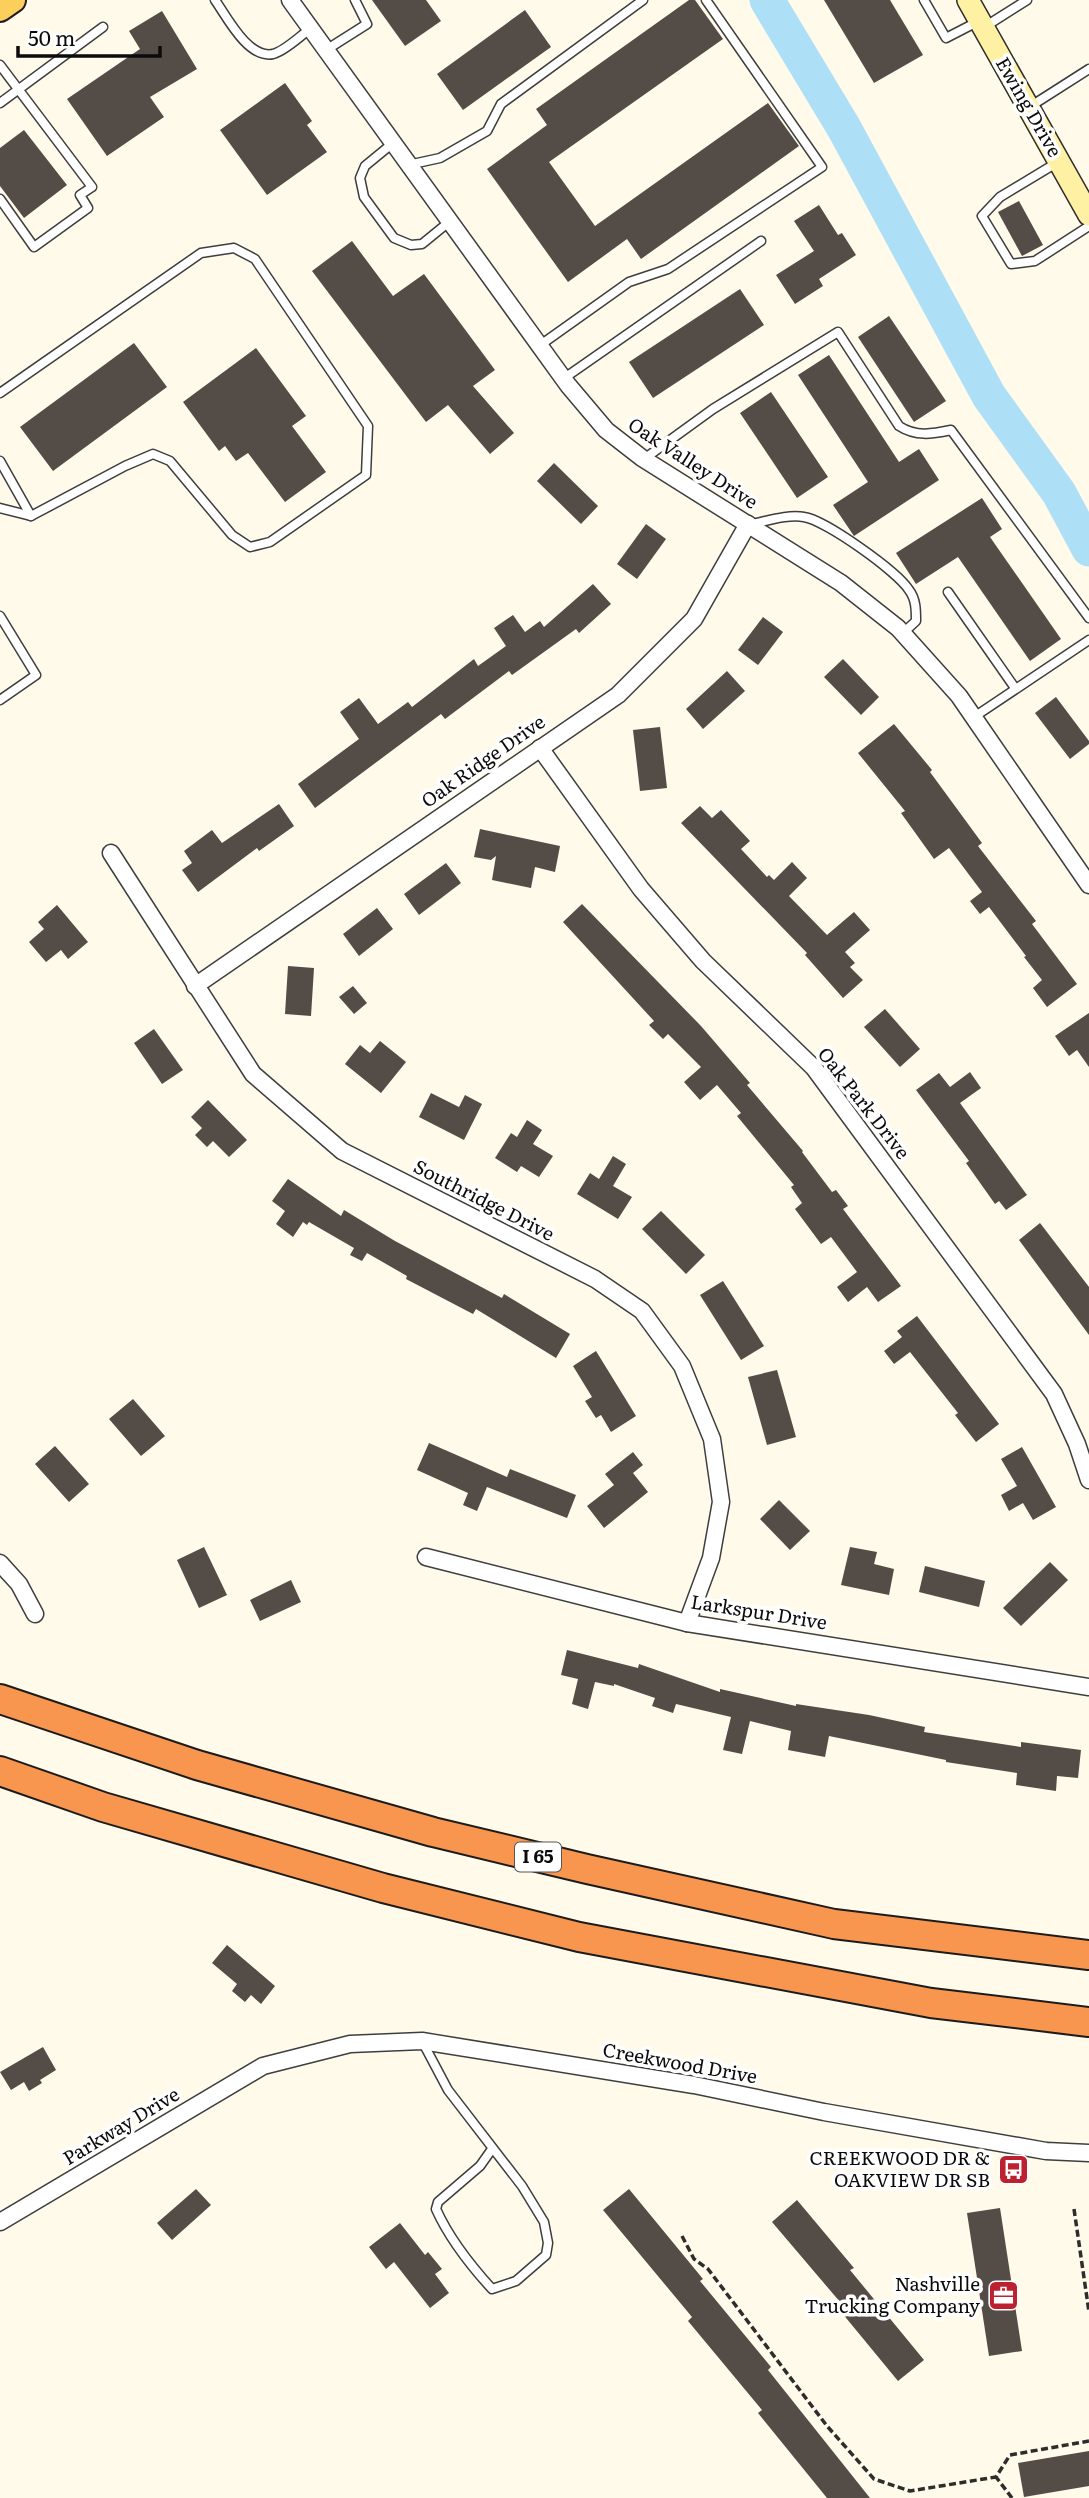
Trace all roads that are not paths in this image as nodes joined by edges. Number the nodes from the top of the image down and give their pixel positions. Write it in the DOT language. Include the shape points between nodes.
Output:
graph roads {
  1 [pos="13,0"];
  2 [pos="215,0"];
  3 [pos="290,0"];
  4 [pos="355,0"];
  5 [pos="643,0"];
  6 [pos="706,0"];
  7 [pos="924,0"];
  8 [pos="968,0"];
  9 [pos="1027,0"];
  10 [pos="0,9"];
  11 [pos="981,24"];
  12 [pos="103,27"];
  13 [pos="310,29"];
  14 [pos="326,50"];
  15 [pos="0,65"];
  16 [pos="1089,69"];
  17 [pos="19,90"];
  18 [pos="0,103"];
  19 [pos="1029,108"];
  20 [pos="393,143"];
  21 [pos="1059,161"];
  22 [pos="408,165"];
  23 [pos="0,199"];
  24 [pos="1089,215"];
  25 [pos="449,222"];
  26 [pos="1089,226"];
  27 [pos="761,241"];
  28 [pos="539,346"];
  29 [pos="563,379"];
  30 [pos="0,393"];
  31 [pos="644,459"];
  32 [pos="0,461"];
  33 [pos="0,508"];
  34 [pos="31,516"];
  35 [pos="748,524"];
  36 [pos="948,592"];
  37 [pos="0,617"];
  38 [pos="1089,618"];
  39 [pos="903,633"];
  40 [pos="1089,640"];
  41 [pos="1015,688"];
  42 [pos="0,700"];
  43 [pos="974,717"];
  44 [pos="540,748"];
  45 [pos="111,853"];
  46 [pos="1089,885"];
  47 [pos="195,986"];
  48 [pos="1089,1480"];
  49 [pos="426,1557"];
  50 [pos="0,1563"];
  51 [pos="35,1614"];
  52 [pos="687,1623"];
  53 [pos="1089,1687"];
  54 [pos="0,1699"];
  55 [pos="0,1771"];
  56 [pos="1089,1955"];
  57 [pos="1089,2022"];
  58 [pos="422,2041"];
  59 [pos="263,2066"];
  60 [pos="492,2149"];
  61 [pos="1089,2153"];
  62 [pos="0,2222"];
  1 -- 10 [label="main road"];
  2 -- 13 [label="lane" via="249,47 262,53 275,54"];
  3 -- 13 [label="street, Oak Valley Drive"];
  4 -- 14 [label="lane" via="367,24"];
  5 -- 22 [label="lane" via="501,104 487,131 440,158"];
  6 -- 28 [label="lane" via="822,167 668,269 629,282"];
  7 -- 11 [label="lane" via="946,38"];
  8 -- 11 [label="main road, Ewing Drive"];
  9 -- 11 [label="lane"];
  11 -- 19 [label="main road, Ewing Drive"];
  12 -- 17 [label="lane"];
  13 -- 14 [label="street, Oak Valley Drive"];
  14 -- 20 [label="street, Oak Valley Drive"];
  15 -- 17 [label="lane"];
  16 -- 19 [label="lane"];
  17 -- 18 [label="lane"];
  17 -- 23 [label="lane" via="92,187 79,195 88,208 34,247"];
  19 -- 21 [label="main road, Ewing Drive"];
  20 -- 22 [label="street, Oak Valley Drive"];
  20 -- 25 [label="lane" via="365,166 360,178 364,197 394,238 411,245 422,244"];
  21 -- 24 [label="main road, Ewing Drive"];
  21 -- 26 [label="lane" via="1000,197 982,216 1011,264 1035,261"];
  22 -- 25 [label="street, Oak Valley Drive"];
  25 -- 28 [label="street, Oak Valley Drive"];
  27 -- 29 [label="lane"];
  28 -- 29 [label="street, Oak Valley Drive"];
  29 -- 31 [label="street, Oak Valley Drive" via="606,430"];
  30 -- 34 [label="lane" via="201,253 234,248 255,259 368,426 366,475 270,542 250,547 232,536 170,461 153,454"];
  31 -- 35 [label="street, Oak Valley Drive"];
  31 -- 38 [label="lane" via="838,332 899,426 911,434 951,430"];
  32 -- 34 [label="lane"];
  33 -- 34 [label="lane"];
  35 -- 39 [label="street, Oak Valley Drive" via="841,583"];
  35 -- 39 [label="lane" via="802,516 820,522 881,564 910,590 916,608 916,621"];
  35 -- 44 [label="street, Oak Ridge Drive" via="694,619 618,695"];
  36 -- 41 [label="lane"];
  37 -- 42 [label="lane" via="36,675"];
  39 -- 43 [label="street, Oak Valley Drive"];
  40 -- 41 [label="lane"];
  41 -- 43 [label="lane"];
  43 -- 46 [label="street, Oak Valley Drive"];
  44 -- 47 [label="street, Oak Ridge Drive"];
  44 -- 48 [label="street, Oak Park Drive" via="641,889 703,961 814,1068 1055,1394"];
  45 -- 47 [label="street, Southridge Drive"];
  47 -- 52 [label="street, Southridge Drive" via="253,1074 342,1151 595,1279 642,1311 682,1366 714,1451 721,1502 711,1558"];
  49 -- 52 [label="street, Larkspur Drive"];
  50 -- 51 [label="street" via="19,1584"];
  52 -- 53 [label="street, Larkspur Drive"];
  54 -- 56 [label="highway, I 65" via="197,1765 433,1832 574,1866 834,1924"];
  55 -- 57 [label="highway" via="103,1807 383,1888 579,1937 931,2003"];
  58 -- 59 [label="street, Creekwood Drive" via="350,2044"];
  58 -- 60 [label="lane" via="448,2090"];
  58 -- 61 [label="street, Creekwood Drive" via="694,2085 1046,2151"];
  59 -- 62 [label="street, Parkway Drive"];
  60 -- 60 [label="lane" via="534,2204 548,2243 545,2255 516,2281 492,2289 436,2209"];
}
